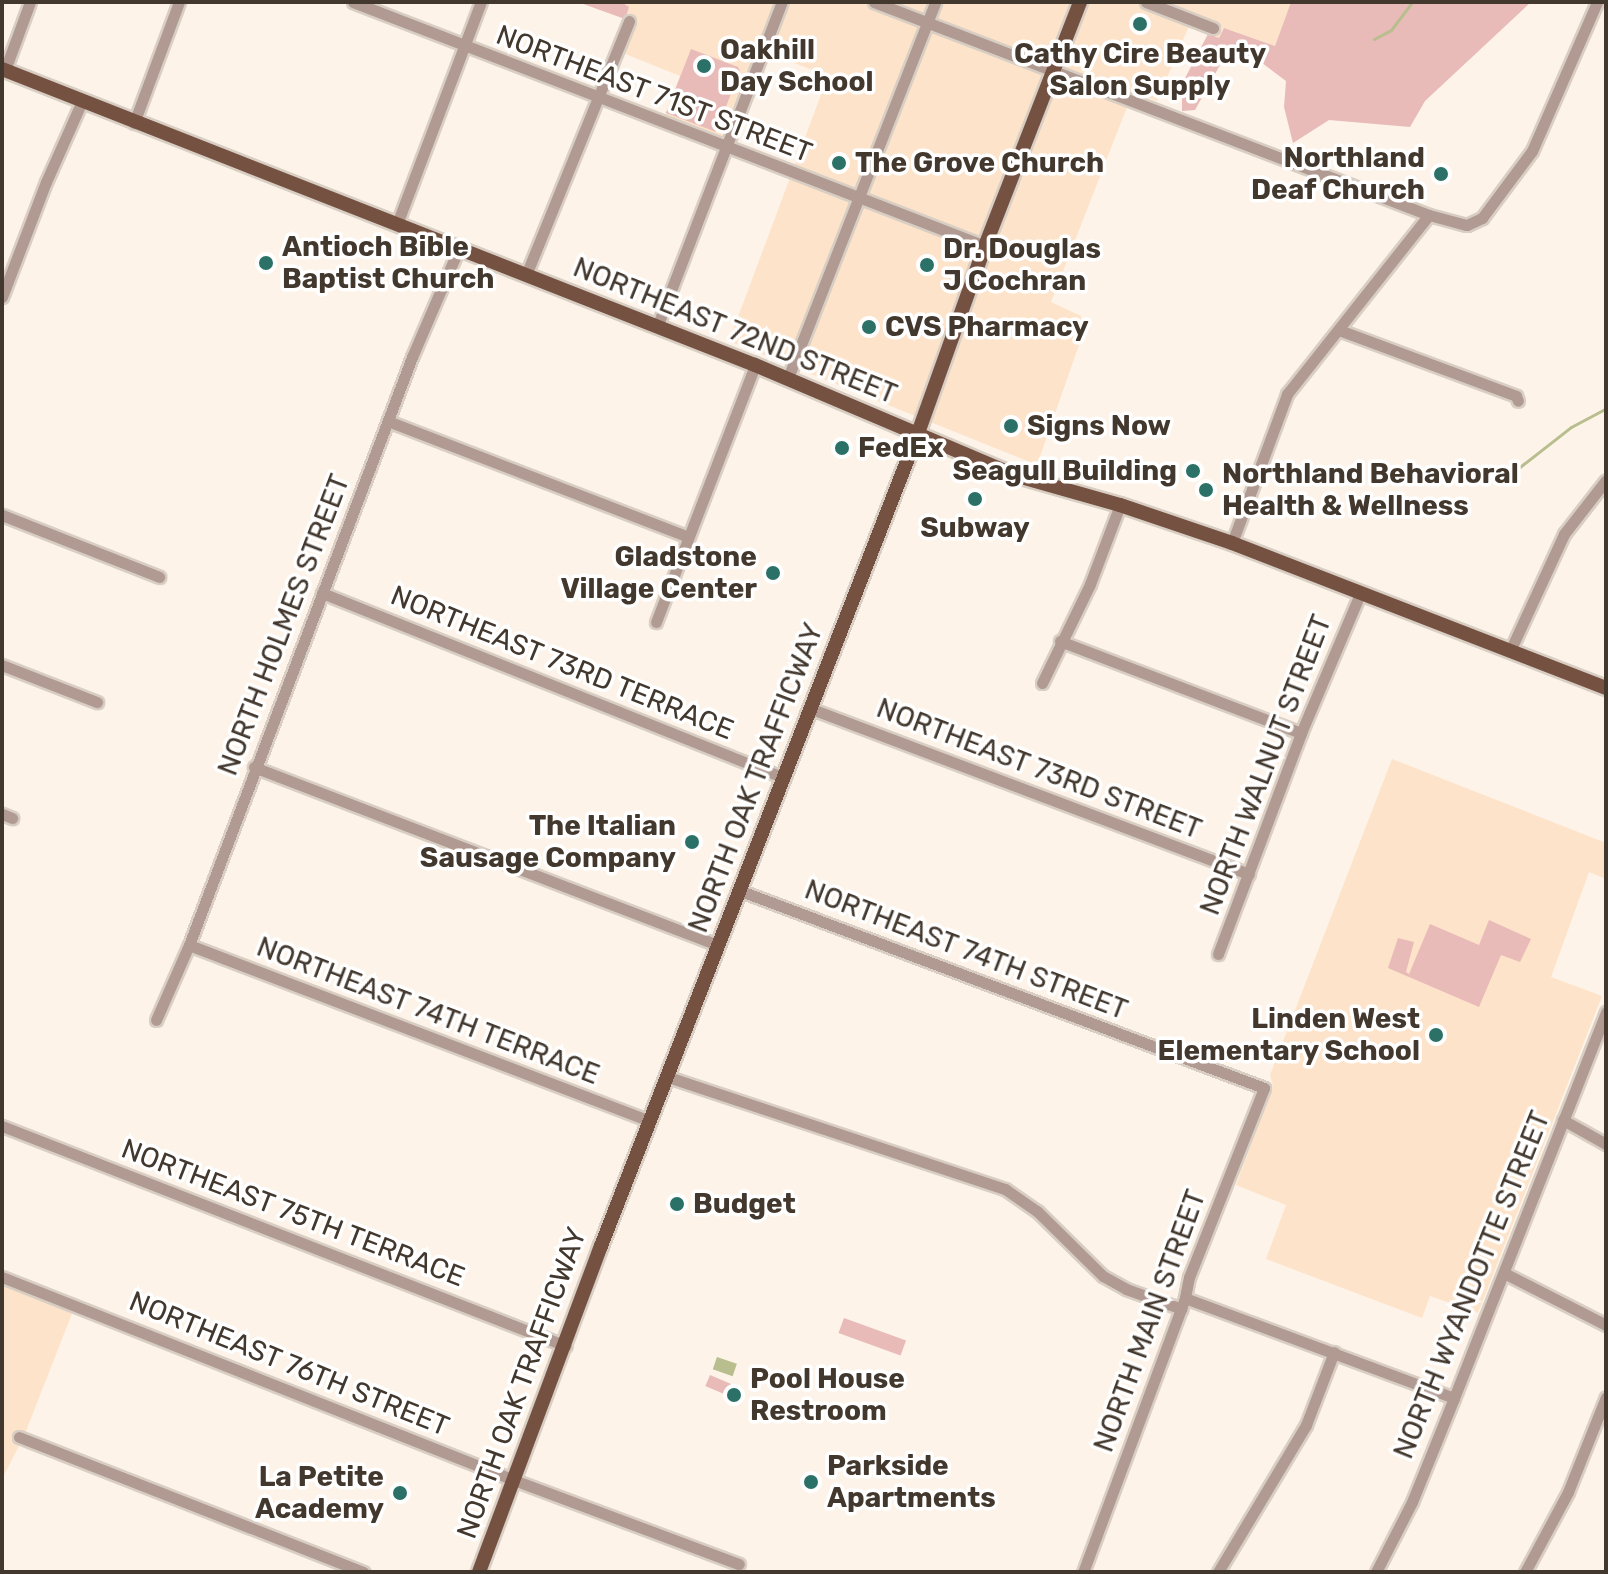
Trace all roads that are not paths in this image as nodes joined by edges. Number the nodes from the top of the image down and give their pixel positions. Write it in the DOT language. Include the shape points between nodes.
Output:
graph roads {
  1 [pos="30,2"];
  2 [pos="179,2"];
  3 [pos="353,2"];
  4 [pos="481,2"];
  5 [pos="782,2"];
  6 [pos="874,2"];
  7 [pos="935,2"];
  8 [pos="1080,2"];
  9 [pos="1146,2"];
  10 [pos="1597,2"];
  11 [pos="629,21"];
  12 [pos="927,23"];
  13 [pos="1213,28"];
  14 [pos="464,47"];
  15 [pos="3,70"];
  16 [pos="1053,71"];
  17 [pos="597,96"];
  18 [pos="82,101"];
  19 [pos="134,123"];
  20 [pos="726,147"];
  21 [pos="859,200"];
  22 [pos="1429,215"];
  23 [pos="397,224"];
  24 [pos="985,246"];
  25 [pos="459,248"];
  26 [pos="526,275"];
  27 [pos="2,297"];
  28 [pos="657,327"];
  29 [pos="1339,330"];
  30 [pos="755,365"];
  31 [pos="788,378"];
  32 [pos="1518,401"];
  33 [pos="388,421"];
  34 [pos="918,433"];
  35 [pos="1606,480"];
  36 [pos="1120,505"];
  37 [pos="2,515"];
  38 [pos="688,537"];
  39 [pos="1232,543"];
  40 [pos="159,577"];
  41 [pos="322,593"];
  42 [pos="1360,594"];
  43 [pos="656,622"];
  44 [pos="1060,641"];
  45 [pos="1510,651"];
  46 [pos="2,665"];
  47 [pos="1042,683"];
  48 [pos="1606,688"];
  49 [pos="97,702"];
  50 [pos="812,709"];
  51 [pos="1301,733"];
  52 [pos="254,767"];
  53 [pos="784,778"];
  54 [pos="1249,874"];
  55 [pos="741,891"];
  56 [pos="189,945"];
  57 [pos="718,945"];
  58 [pos="1218,954"];
  59 [pos="1606,1012"];
  60 [pos="156,1020"];
  61 [pos="668,1077"];
  62 [pos="1264,1088"];
  63 [pos="1563,1120"];
  64 [pos="649,1121"];
  65 [pos="2,1126"];
  66 [pos="1606,1144"];
  67 [pos="1504,1273"];
  68 [pos="2,1277"];
  69 [pos="1184,1304"];
  70 [pos="1606,1325"];
  71 [pos="566,1346"];
  72 [pos="1334,1352"];
  73 [pos="1606,1397"];
  74 [pos="1454,1398"];
  75 [pos="19,1437"];
  76 [pos="514,1480"];
  77 [pos="739,1564"];
  78 [pos="363,1572"];
  79 [pos="479,1572"];
  80 [pos="1083,1572"];
  81 [pos="1218,1572"];
  82 [pos="1376,1572"];
  83 [pos="1525,1572"];
  1 -- 15 [label="street"];
  2 -- 19 [label="street"];
  3 -- 14 [label="street, NORTHEAST 71ST STREET"];
  4 -- 14 [label="street"];
  5 -- 20 [label="street"];
  6 -- 12 [label="street"];
  7 -- 12 [label="street"];
  8 -- 16 [label="main road, NORTH OAK TRAFFICWAY"];
  9 -- 13 [label="street"];
  10 -- 22 [label="street" via="1542,131 1494,204 1473,224"];
  11 -- 17 [label="street"];
  12 -- 16 [label="street"];
  12 -- 21 [label="street"];
  14 -- 17 [label="street, NORTHEAST 71ST STREET"];
  14 -- 23 [label="street"];
  15 -- 18 [label="main road, NORTHEAST 72ND STREET"];
  16 -- 22 [label="street"];
  16 -- 24 [label="main road, NORTH OAK TRAFFICWAY"];
  17 -- 20 [label="street, NORTHEAST 71ST STREET"];
  17 -- 26 [label="street"];
  18 -- 19 [label="main road, NORTHEAST 72ND STREET"];
  18 -- 27 [label="street"];
  19 -- 23 [label="main road, NORTHEAST 72ND STREET"];
  20 -- 21 [label="street, NORTHEAST 71ST STREET"];
  20 -- 28 [label="street"];
  21 -- 24 [label="street, NORTHEAST 71ST STREET"];
  21 -- 31 [label="street"];
  22 -- 29 [label="street"];
  23 -- 25 [label="main road, NORTHEAST 72ND STREET"];
  24 -- 34 [label="main road, NORTH OAK TRAFFICWAY"];
  25 -- 26 [label="main road, NORTHEAST 72ND STREET"];
  25 -- 33 [label="street, NORTH HOLMES STREET"];
  26 -- 28 [label="main road, NORTHEAST 72ND STREET"];
  28 -- 30 [label="main road, NORTHEAST 72ND STREET"];
  29 -- 32 [label="street"];
  29 -- 39 [label="street" via="1282,405"];
  30 -- 31 [label="main road, NORTHEAST 72ND STREET"];
  30 -- 38 [label="street"];
  31 -- 34 [label="main road, NORTHEAST 72ND STREET"];
  33 -- 38 [label="street"];
  33 -- 41 [label="street, NORTH HOLMES STREET"];
  34 -- 36 [label="main road, NORTHEAST 72ND STREET" via="1014,475"];
  34 -- 50 [label="main road, NORTH OAK TRAFFICWAY"];
  35 -- 45 [label="street" via="1564,534"];
  36 -- 39 [label="main road, NORTHEAST 72ND STREET"];
  36 -- 44 [label="street" via="1090,584"];
  37 -- 40 [label="street"];
  38 -- 43 [label="street"];
  39 -- 42 [label="main road, NORTHEAST 72ND STREET"];
  41 -- 52 [label="street, NORTH HOLMES STREET"];
  41 -- 53 [label="street, NORTHEAST 73RD TERRACE"];
  42 -- 45 [label="main road, NORTHEAST 72ND STREET"];
  42 -- 51 [label="street, NORTH WALNUT STREET"];
  44 -- 47 [label="street"];
  44 -- 51 [label="street"];
  45 -- 48 [label="main road, NORTHEAST 72ND STREET"];
  46 -- 49 [label="street"];
  50 -- 53 [label="main road, NORTH OAK TRAFFICWAY"];
  50 -- 54 [label="street, NORTHEAST 73RD STREET"];
  51 -- 54 [label="street, NORTH WALNUT STREET"];
  52 -- 56 [label="street, NORTH HOLMES STREET"];
  52 -- 57 [label="street"];
  53 -- 55 [label="main road, NORTH OAK TRAFFICWAY"];
  54 -- 58 [label="street, NORTH WALNUT STREET"];
  55 -- 57 [label="main road, NORTH OAK TRAFFICWAY"];
  55 -- 62 [label="street, NORTHEAST 74TH STREET"];
  56 -- 60 [label="street, NORTH HOLMES STREET"];
  56 -- 64 [label="street, NORTHEAST 74TH TERRACE"];
  57 -- 61 [label="main road, NORTH OAK TRAFFICWAY"];
  59 -- 63 [label="street, NORTH WYANDOTTE STREET"];
  61 -- 64 [label="main road, NORTH OAK TRAFFICWAY"];
  61 -- 69 [label="street" via="1005,1189 1037,1211 1103,1276 1126,1289"];
  62 -- 69 [label="street, NORTH MAIN STREET" via="1189,1277"];
  63 -- 66 [label="street"];
  63 -- 67 [label="street, NORTH WYANDOTTE STREET"];
  64 -- 71 [label="main road, NORTH OAK TRAFFICWAY"];
  65 -- 71 [label="street, NORTHEAST 75TH TERRACE"];
  67 -- 70 [label="street"];
  67 -- 74 [label="street, NORTH WYANDOTTE STREET"];
  68 -- 76 [label="street, NORTHEAST 76TH STREET"];
  69 -- 72 [label="street"];
  69 -- 80 [label="street, NORTH MAIN STREET"];
  71 -- 76 [label="main road, NORTH OAK TRAFFICWAY"];
  72 -- 74 [label="street"];
  72 -- 81 [label="street" via="1306,1425"];
  73 -- 83 [label="street" via="1568,1492"];
  74 -- 82 [label="street, NORTH WYANDOTTE STREET" via="1412,1502"];
  75 -- 78 [label="street"];
  76 -- 77 [label="street, NORTHEAST 76TH STREET"];
  76 -- 79 [label="main road, NORTH OAK TRAFFICWAY"];
}
